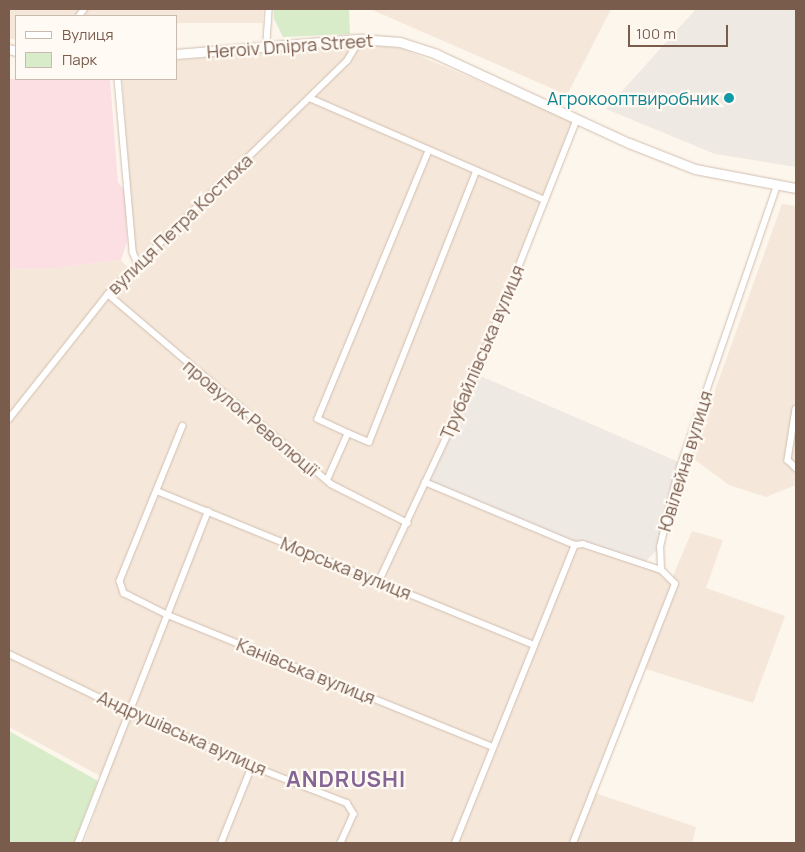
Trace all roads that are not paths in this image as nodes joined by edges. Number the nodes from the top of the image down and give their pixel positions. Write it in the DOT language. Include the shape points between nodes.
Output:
graph roads {
  1 [pos="269,9"];
  2 [pos="360,39"];
  3 [pos="266,48"];
  4 [pos="178,54"];
  5 [pos="118,80"];
  6 [pos="310,98"];
  7 [pos="577,119"];
  8 [pos="429,151"];
  9 [pos="476,172"];
  10 [pos="777,186"];
  11 [pos="796,188"];
  12 [pos="545,200"];
  13 [pos="138,264"];
  14 [pos="108,294"];
  15 [pos="796,409"];
  16 [pos="10,416"];
  17 [pos="183,426"];
  18 [pos="348,433"];
  19 [pos="796,468"];
  20 [pos="326,480"];
  21 [pos="425,482"];
  22 [pos="157,491"];
  23 [pos="208,512"];
  24 [pos="408,522"];
  25 [pos="575,545"];
  26 [pos="661,570"];
  27 [pos="379,581"];
  28 [pos="168,615"];
  29 [pos="534,645"];
  30 [pos="9,654"];
  31 [pos="129,712"];
  32 [pos="492,747"];
  33 [pos="252,766"];
  34 [pos="78,843"];
  35 [pos="221,843"];
  36 [pos="340,843"];
  37 [pos="455,843"];
  38 [pos="573,843"];
  1 -- 3 [label="street"];
  2 -- 3 [label="main road, Heroiv Dnipra Street"];
  2 -- 6 [label="street, вулиця Петра Костюка" via="347,61"];
  2 -- 7 [label="main road, Heroiv Dnipra Street" via="400,42 436,54"];
  3 -- 4 [label="main road, Heroiv Dnipra Street"];
  5 -- 13 [label="street" via="133,252"];
  6 -- 8 [label="street"];
  6 -- 13 [label="street, вулиця Петра Костюка"];
  7 -- 10 [label="main road, Heroiv Dnipra Street" via="695,169"];
  7 -- 12 [label="street, Трубайлівська вулиця"];
  8 -- 9 [label="street"];
  8 -- 18 [label="street" via="318,419"];
  9 -- 12 [label="street"];
  9 -- 18 [label="street" via="370,442"];
  10 -- 11 [label="main road, Heroiv Dnipra Street"];
  10 -- 26 [label="street, Ювілейна вулиця" via="677,476 660,547"];
  12 -- 21 [label="street, Трубайлівська вулиця" via="476,374"];
  13 -- 14 [label="street, вулиця Петра Костюка"];
  14 -- 16 [label="street, вулиця Петра Костюка"];
  14 -- 20 [label="street, провулок Революції"];
  15 -- 19 [label="street" via="788,460"];
  17 -- 22 [label="street"];
  18 -- 20 [label="street"];
  20 -- 24 [label="street, провулок Революції"];
  21 -- 24 [label="street, Трубайлівська вулиця"];
  21 -- 25 [label="street"];
  22 -- 23 [label="street, Морська вулиця"];
  22 -- 28 [label="street, Канівська вулиця" via="120,581 122,591"];
  23 -- 27 [label="street, Морська вулиця"];
  23 -- 28 [label="street"];
  24 -- 27 [label="street, Трубайлівська вулиця"];
  25 -- 26 [label="street" via="583,544"];
  25 -- 29 [label="street"];
  26 -- 38 [label="street" via="675,584"];
  27 -- 29 [label="street, Морська вулиця"];
  28 -- 31 [label="street"];
  28 -- 32 [label="street, Канівська вулиця"];
  29 -- 32 [label="street"];
  30 -- 31 [label="street, Андрушівська вулиця"];
  31 -- 33 [label="street, Андрушівська вулиця"];
  31 -- 34 [label="street"];
  32 -- 37 [label="street"];
  33 -- 35 [label="street"];
  33 -- 36 [label="street, Андрушівська вулиця" via="347,803 353,811"];
}
